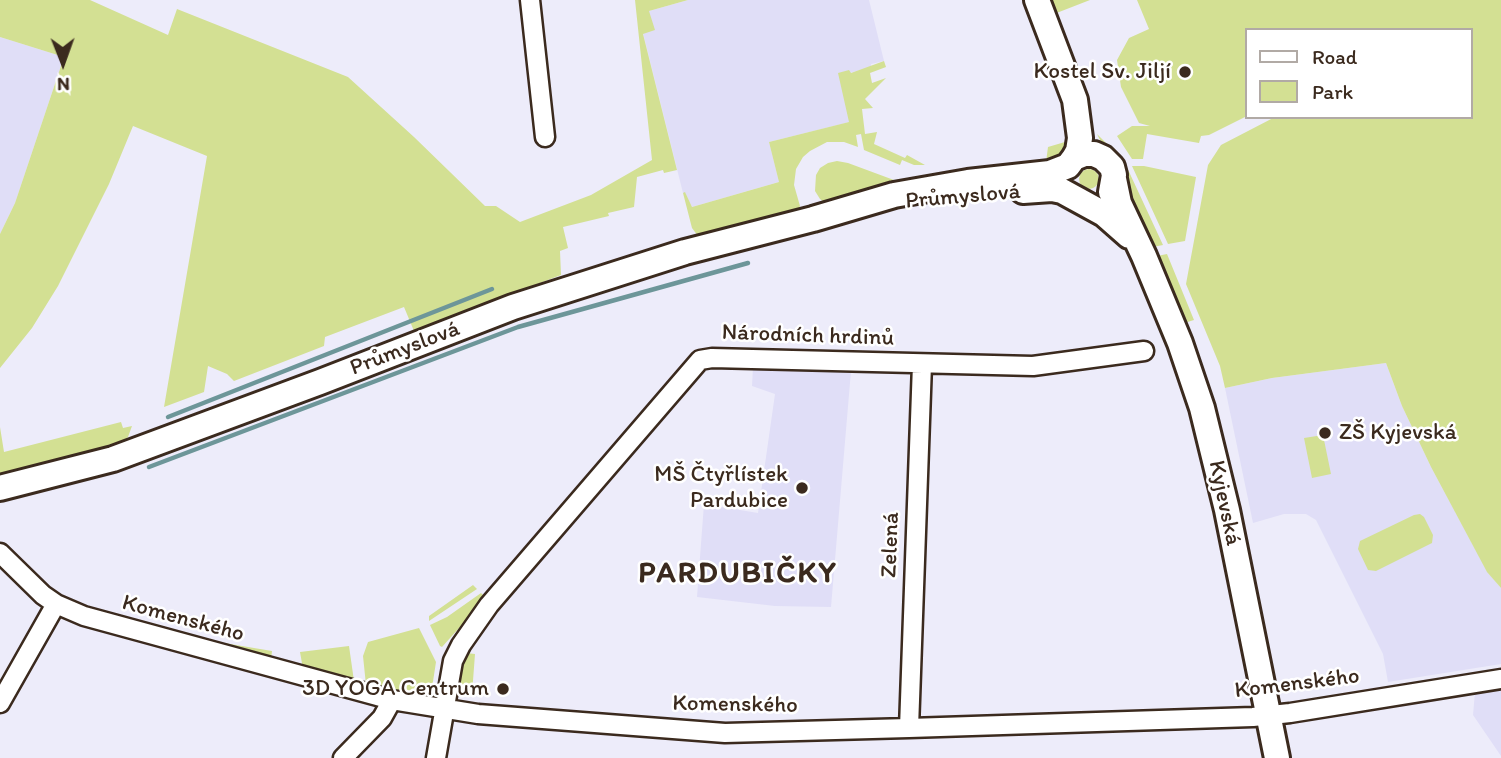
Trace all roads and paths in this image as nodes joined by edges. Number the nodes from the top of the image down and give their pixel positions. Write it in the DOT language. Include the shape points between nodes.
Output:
graph roads {
  1 [pos="530,0"];
  2 [pos="1037,0"];
  3 [pos="1061,60"];
  4 [pos="545,137"];
  5 [pos="1071,162"];
  6 [pos="1111,170"];
  7 [pos="1077,200"];
  8 [pos="813,219"];
  9 [pos="1144,256"];
  10 [pos="1144,351"];
  11 [pos="922,364"];
  12 [pos="0,488"];
  13 [pos="0,553"];
  14 [pos="56,604"];
  15 [pos="1501,680"];
  16 [pos="391,700"];
  17 [pos="0,703"];
  18 [pos="445,710"];
  19 [pos="1268,715"];
  20 [pos="909,728"];
  21 [pos="343,758"];
  22 [pos="436,758"];
  23 [pos="1277,758"];
  1 -- 4 [label="street"];
  2 -- 3 [label="main road, Kyjevská"];
  3 -- 5 [label="main road, Kyjevská" via="1079,120 1080,145"];
  3 -- 6 [label="main road, Kyjevská" via="1083,105 1097,149"];
  5 -- 6 [label="main road" via="1094,154"];
  5 -- 7 [label="main road" via="1065,184"];
  5 -- 8 [label="main road, Průmyslová" via="1050,173 894,195"];
  6 -- 7 [label="main road" via="1110,193 1093,204"];
  6 -- 9 [label="main road, Kyjevská" via="1119,203"];
  7 -- 8 [label="main road, Průmyslová" via="1052,189 965,193"];
  7 -- 9 [label="main road, Kyjevská" via="1119,225"];
  8 -- 12 [label="main road, Průmyslová" via="588,282 125,455"];
  9 -- 19 [label="main road, Kyjevská" via="1202,408"];
  10 -- 11 [label="street, Národních hrdinů" via="1033,366"];
  11 -- 18 [label="street, Národních hrdinů" via="700,360 480,618 453,661"];
  11 -- 20 [label="street, Zelená"];
  13 -- 14 [label="street, Komenského"];
  14 -- 16 [label="street, Komenského" via="105,623"];
  14 -- 17 [label="street"];
  15 -- 19 [label="street, Komenského"];
  16 -- 18 [label="street, Komenského"];
  16 -- 21 [label="street" via="382,718"];
  18 -- 20 [label="street, Komenského" via="725,733"];
  18 -- 22 [label="street, Národních hrdinů"];
  19 -- 20 [label="street, Komenského"];
  19 -- 23 [label="main road, Kyjevská"];
}
